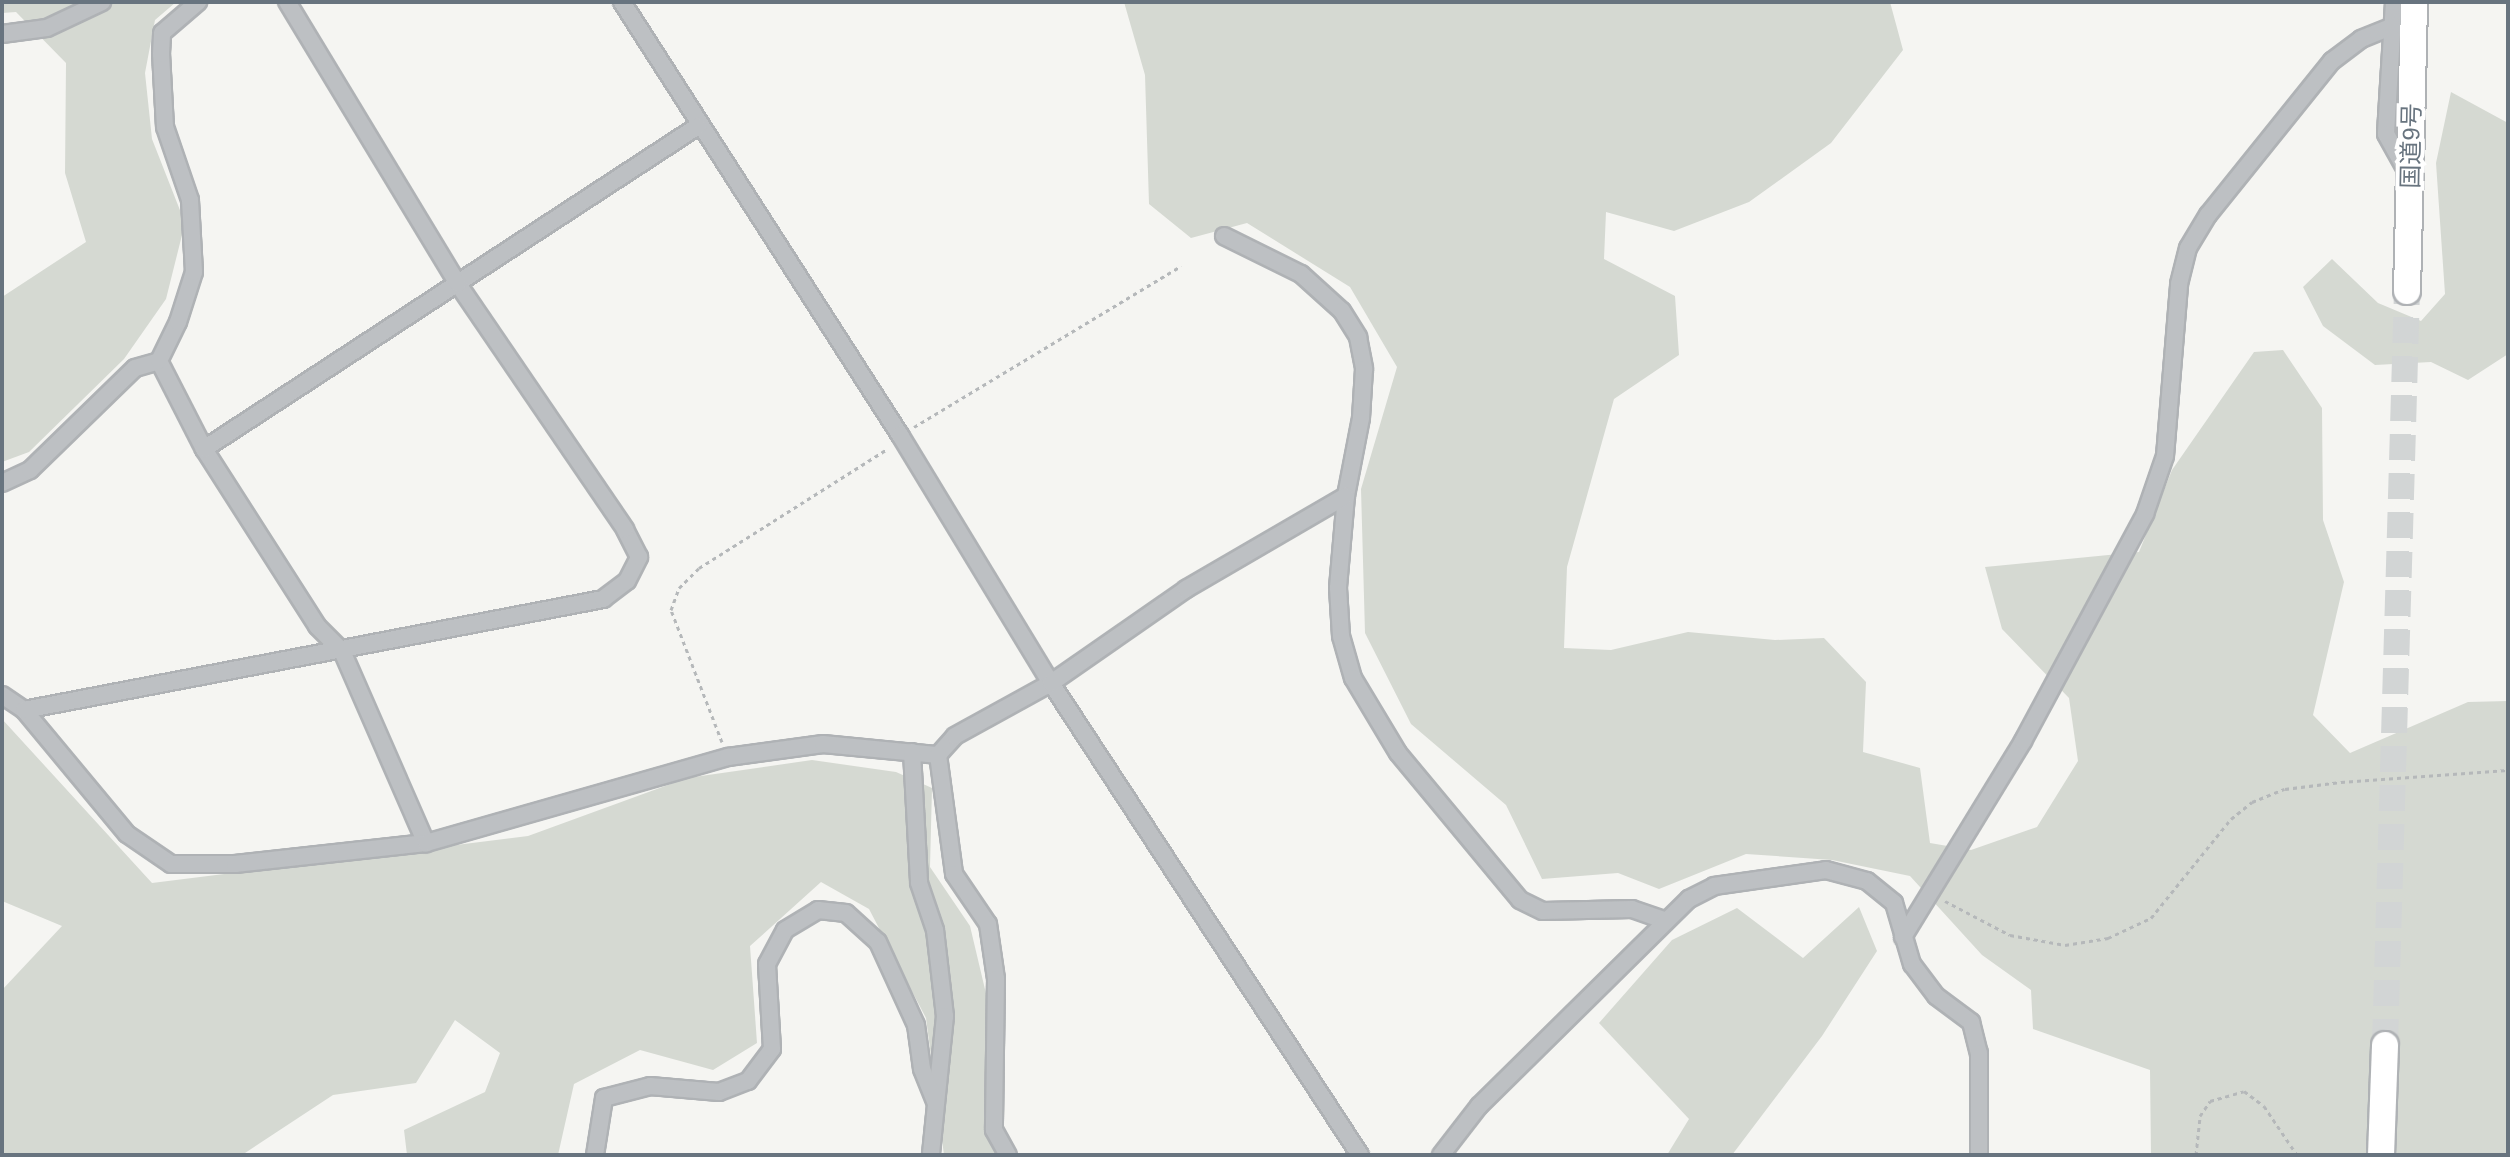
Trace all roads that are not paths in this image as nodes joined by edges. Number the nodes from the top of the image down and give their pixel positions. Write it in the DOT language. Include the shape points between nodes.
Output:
graph roads {
  1 [pos="102,2"];
  2 [pos="198,2"];
  3 [pos="287,2"];
  4 [pos="622,2"];
  5 [pos="2394,2"];
  6 [pos="2414,2"];
  7 [pos="2393,26"];
  8 [pos="2,34"];
  9 [pos="698,126"];
  10 [pos="2411,178"];
  11 [pos="1224,236"];
  12 [pos="458,284"];
  13 [pos="2407,291"];
  14 [pos="159,361"];
  15 [pos="204,449"];
  16 [pos="2,483"];
  17 [pos="1346,496"];
  18 [pos="342,651"];
  19 [pos="1051,683"];
  20 [pos="2,695"];
  21 [pos="24,710"];
  22 [pos="912,752"];
  23 [pos="938,755"];
  24 [pos="426,843"];
  25 [pos="1664,920"];
  26 [pos="1903,937"];
  27 [pos="2385,1045"];
  28 [pos="935,1101"];
  29 [pos="595,1155"];
  30 [pos="931,1155"];
  31 [pos="1008,1155"];
  32 [pos="1360,1155"];
  33 [pos="1441,1155"];
  34 [pos="1979,1155"];
  35 [pos="2381,1155"];
  1 -- 8 [label="street" via="47,28"];
  2 -- 14 [label="street" via="162,33 165,127 190,200 194,272"];
  3 -- 12 [label="street"];
  4 -- 9 [label="street"];
  5 -- 7 [label="street"];
  6 -- 10 [label="highway, 国道9号"];
  7 -- 10 [label="street" via="2386,134"];
  7 -- 26 [label="street" via="2361,39 2332,61 2208,215 2188,248 2179,284 2165,456 2145,514 2023,741"];
  9 -- 12 [label="street"];
  9 -- 19 [label="street" via="900,435"];
  10 -- 13 [label="highway, 国道9号"];
  11 -- 17 [label="street" via="1301,274 1342,311 1358,337 1364,369 1361,418"];
  12 -- 15 [label="street"];
  12 -- 18 [label="street" via="639,557 627,581 603,599"];
  14 -- 15 [label="street"];
  14 -- 16 [label="street" via="135,368 30,470"];
  15 -- 18 [label="street" via="317,626"];
  17 -- 19 [label="street" via="1186,589"];
  17 -- 25 [label="street" via="1338,588 1341,636 1353,678 1398,753 1520,900 1543,911 1632,909"];
  18 -- 21 [label="street"];
  18 -- 24 [label="street"];
  19 -- 23 [label="street" via="955,736"];
  19 -- 32 [label="street"];
  20 -- 21 [label="street"];
  21 -- 24 [label="street" via="127,834 171,864 235,864"];
  22 -- 23 [label="street"];
  22 -- 24 [label="street" via="823,744 728,757"];
  22 -- 28 [label="street" via="919,883 935,930 945,1016"];
  23 -- 31 [label="street" via="954,874 988,924 996,979 994,1130"];
  25 -- 26 [label="street" via="1714,886 1826,870 1867,881 1894,903"];
  25 -- 33 [label="street" via="1479,1106"];
  26 -- 34 [label="street" via="1912,964 1936,996 1971,1022 1979,1053"];
  27 -- 35 [label="highway"];
  28 -- 29 [label="street" via="922,1069 916,1025 878,942 846,913 818,910 785,930 767,964 772,1049 748,1081 719,1092 650,1086 604,1098"];
  28 -- 30 [label="street"];
}
